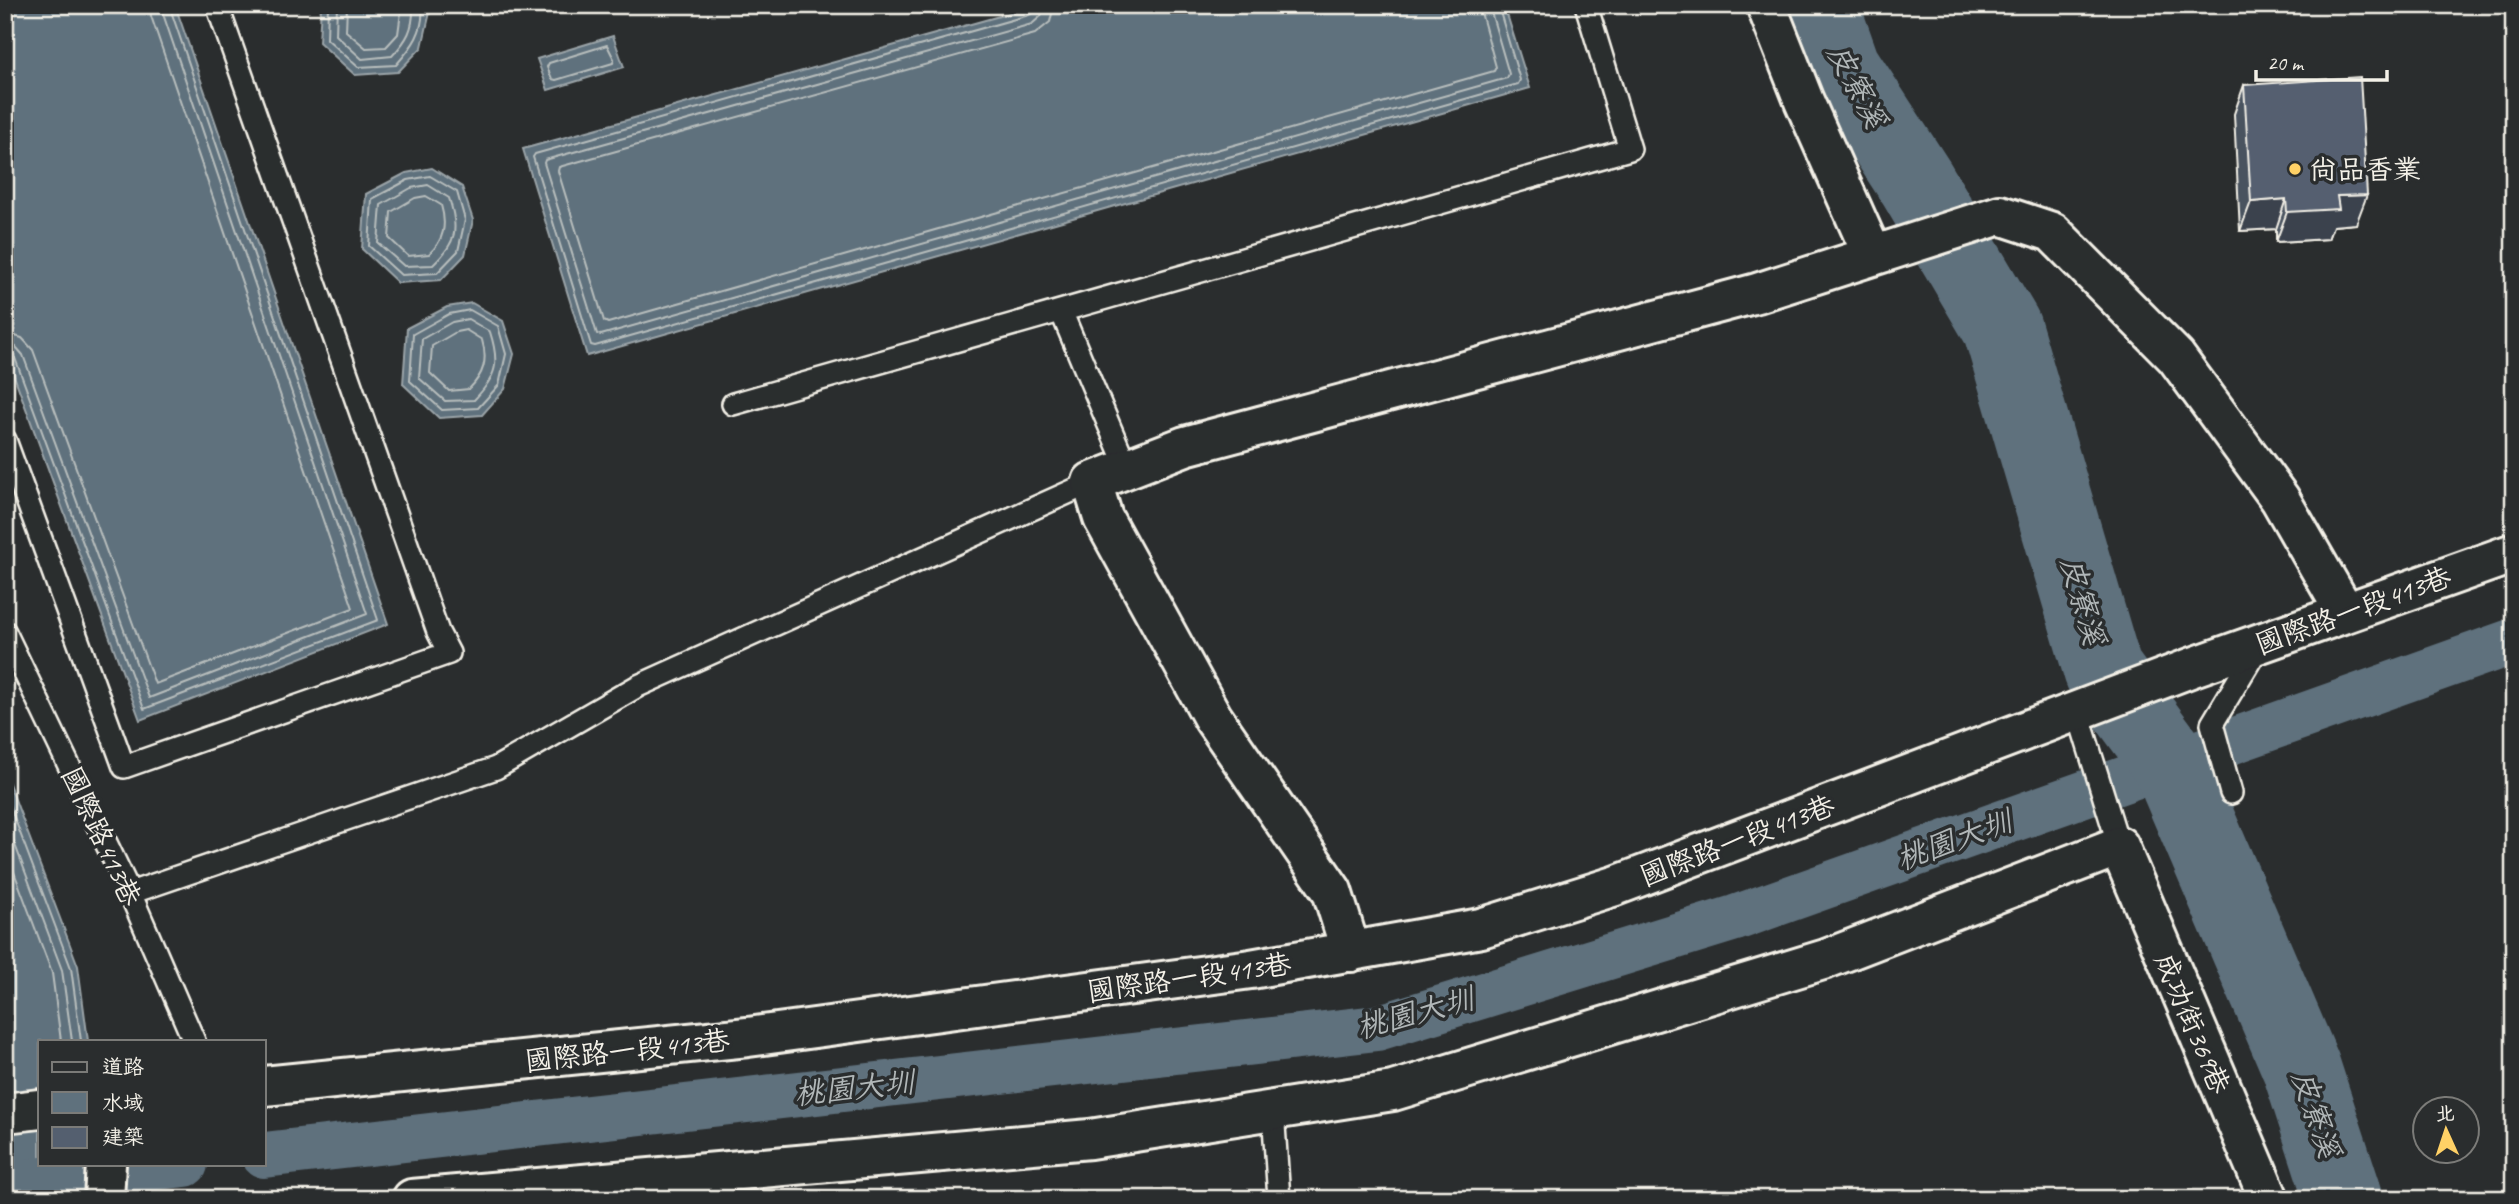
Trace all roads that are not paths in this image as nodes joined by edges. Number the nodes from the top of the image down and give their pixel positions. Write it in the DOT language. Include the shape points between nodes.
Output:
graph roads {
  1 [pos="217,5"];
  2 [pos="1586,5"];
  3 [pos="1766,5"];
  4 [pos="1885,252"];
  5 [pos="1061,310"];
  6 [pos="733,404"];
  7 [pos="5,440"];
  8 [pos="1127,468"];
  9 [pos="1092,482"];
  10 [pos="2514,553"];
  11 [pos="2345,612"];
  12 [pos="5,632"];
  13 [pos="2261,642"];
  14 [pos="2077,710"];
  15 [pos="2231,793"];
  16 [pos="2119,846"];
  17 [pos="130,892"];
  18 [pos="1351,952"];
  19 [pos="194,1040"];
  20 [pos="266,1086"];
  21 [pos="38,1109"];
  22 [pos="1273,1110"];
  23 [pos="5,1113"];
  24 [pos="107,1166"];
  25 [pos="104,1199"];
  26 [pos="412,1199"];
  27 [pos="1279,1199"];
  28 [pos="2269,1199"];
  1 -- 7 [label="lane" via="449,653 124,767"];
  2 -- 5 [label="lane" via="1630,149"];
  3 -- 4 [label="street" via="1804,101"];
  4 -- 8 [label="street" via="1744,297 1185,446"];
  4 -- 11 [label="street" via="2000,215 2052,232 2176,357 2280,499"];
  5 -- 6 [label="lane"];
  5 -- 8 [label="lane"];
  8 -- 9 [label="street"];
  9 -- 17 [label="lane" via="638,686 496,768"];
  9 -- 18 [label="street" via="1102,518 1213,718 1332,891"];
  10 -- 11 [label="street, 國際路一段413巷"];
  11 -- 13 [label="street, 國際路一段413巷"];
  12 -- 17 [label="lane, 國際路413巷"];
  13 -- 14 [label="street, 國際路一段413巷"];
  13 -- 15 [label="lane" via="2212,724"];
  14 -- 16 [label="lane"];
  14 -- 18 [label="street, 國際路一段413巷" via="1615,886 1481,928"];
  16 -- 22 [label="street" via="1826,959 1393,1091"];
  16 -- 28 [label="street, 成功街369巷"];
  17 -- 19 [label="lane, 國際路413巷"];
  18 -- 20 [label="street, 國際路一段413巷" via="1251,970 748,1037"];
  21 -- 23 [label="street"];
  22 -- 26 [label="street" via="1090,1139"];
  22 -- 27 [label="lane"];
  24 -- 25 [label="street"];
}
